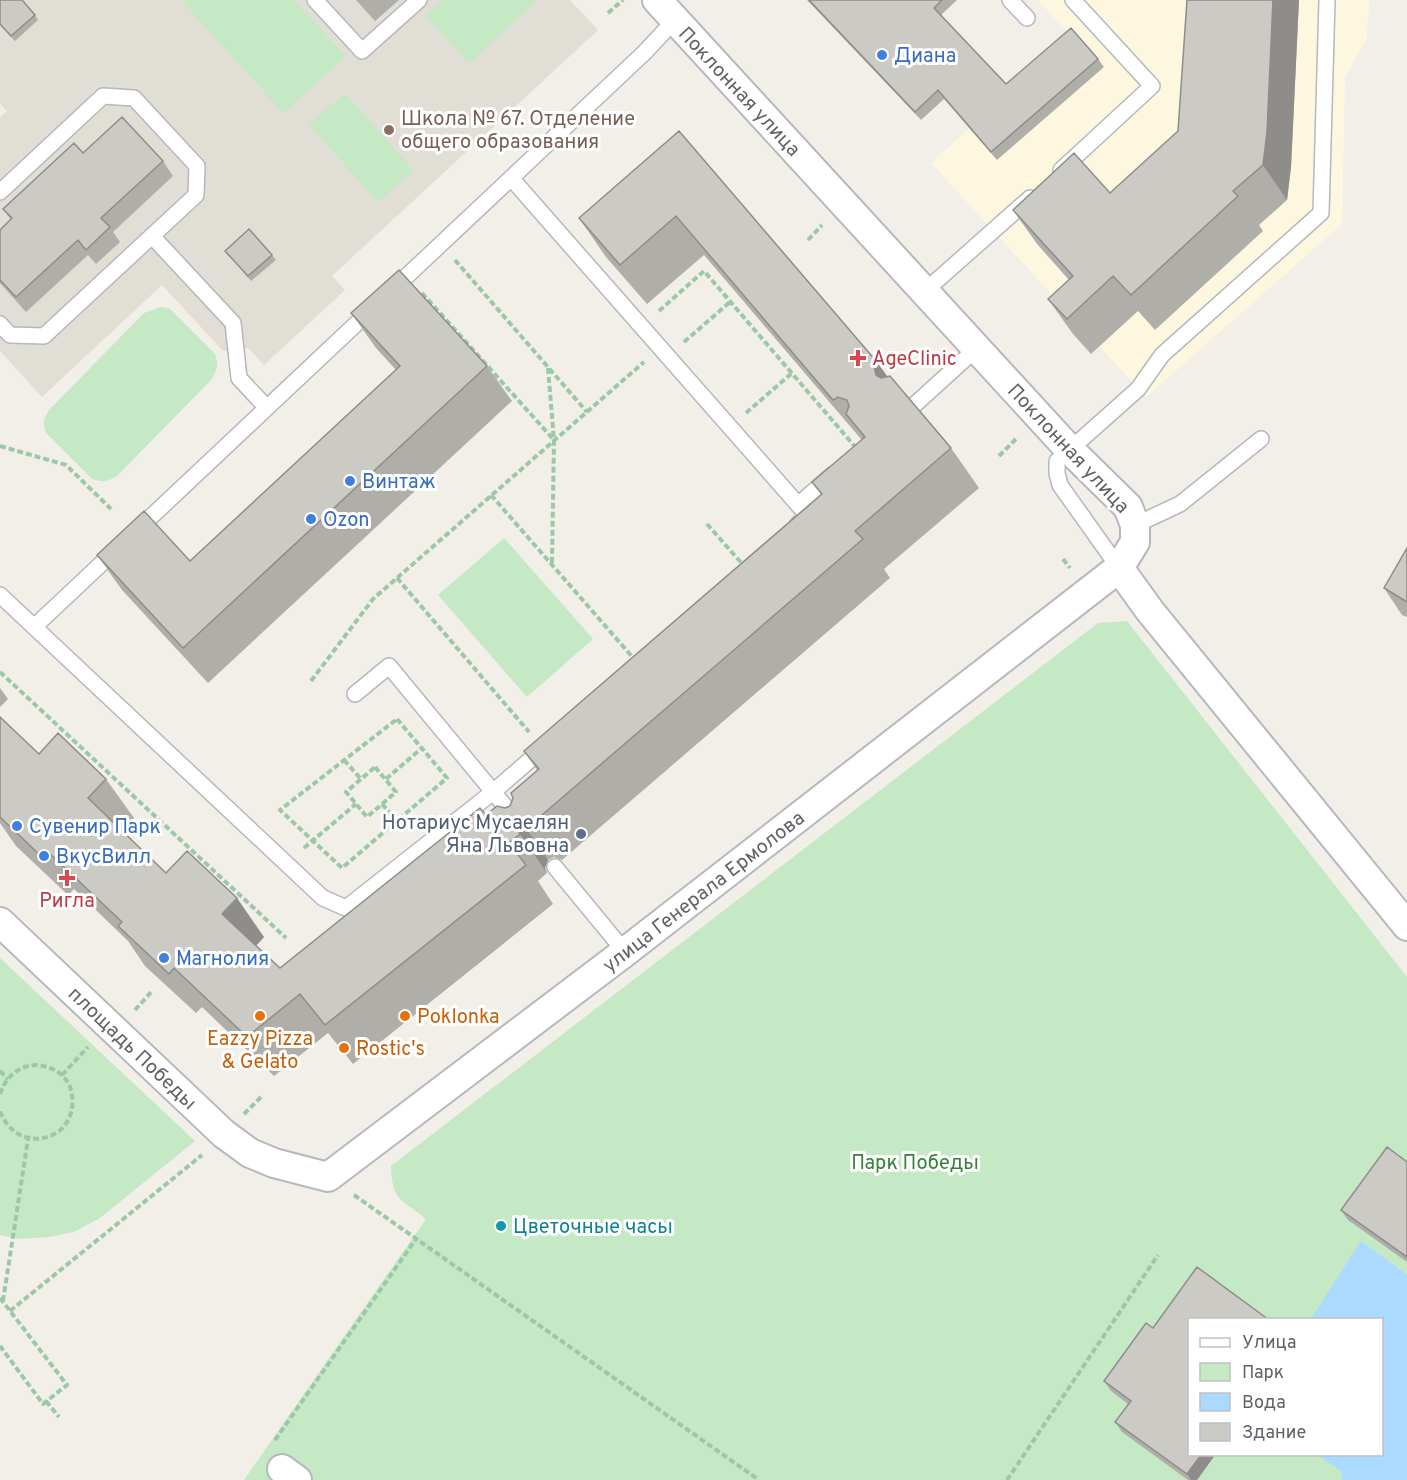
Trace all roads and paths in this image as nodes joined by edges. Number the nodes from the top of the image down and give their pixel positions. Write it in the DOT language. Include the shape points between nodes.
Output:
graph roads {
  1 [pos="315,0"];
  2 [pos="419,0"];
  3 [pos="623,0"];
  4 [pos="1010,0"];
  5 [pos="1073,0"];
  6 [pos="1327,0"];
  7 [pos="666,10"];
  8 [pos="608,14"];
  9 [pos="1027,18"];
  10 [pos="511,178"];
  11 [pos="0,192"];
  12 [pos="830,217"];
  13 [pos="152,236"];
  14 [pos="808,240"];
  15 [pos="441,244"];
  16 [pos="407,276"];
  17 [pos="925,291"];
  18 [pos="730,302"];
  19 [pos="0,324"];
  20 [pos="642,326"];
  21 [pos="977,348"];
  22 [pos="668,356"];
  23 [pos="650,357"];
  24 [pos="548,368"];
  25 [pos="792,373"];
  26 [pos="267,408"];
  27 [pos="910,408"];
  28 [pos="587,412"];
  29 [pos="730,427"];
  30 [pos="1025,430"];
  31 [pos="1261,439"];
  32 [pos="554,440"];
  33 [pos="0,446"];
  34 [pos="1069,450"];
  35 [pos="860,452"];
  36 [pos="999,456"];
  37 [pos="491,495"];
  38 [pos="798,505"];
  39 [pos="111,509"];
  40 [pos="707,524"];
  41 [pos="1135,525"];
  42 [pos="791,531"];
  43 [pos="552,564"];
  44 [pos="1119,568"];
  45 [pos="747,569"];
  46 [pos="397,578"];
  47 [pos="0,595"];
  48 [pos="34,627"];
  49 [pos="638,664"];
  50 [pos="0,672"];
  51 [pos="311,681"];
  52 [pos="355,694"];
  53 [pos="442,730"];
  54 [pos="560,733"];
  55 [pos="422,748"];
  56 [pos="543,748"];
  57 [pos="344,760"];
  58 [pos="361,779"];
  59 [pos="386,779"];
  60 [pos="493,792"];
  61 [pos="356,804"];
  62 [pos="382,804"];
  63 [pos="397,821"];
  64 [pos="524,829"];
  65 [pos="313,840"];
  66 [pos="420,849"];
  67 [pos="286,864"];
  68 [pos="555,867"];
  69 [pos="0,922"];
  70 [pos="1407,926"];
  71 [pos="285,938"];
  72 [pos="625,952"];
  73 [pos="109,1024"];
  74 [pos="0,1071"];
  75 [pos="62,1075"];
  76 [pos="8,1079"];
  77 [pos="0,1094"];
  78 [pos="263,1095"];
  79 [pos="0,1111"];
  80 [pos="239,1119"];
  81 [pos="2,1122"];
  82 [pos="28,1139"];
  83 [pos="206,1152"];
  84 [pos="328,1177"];
  85 [pos="416,1239"];
  86 [pos="1158,1255"];
  87 [pos="1,1299"];
  88 [pos="10,1311"];
  89 [pos="0,1346"];
  90 [pos="46,1401"];
  91 [pos="59,1417"];
  92 [pos="283,1465"];
  93 [pos="759,1480"];
  94 [pos="1007,1480"];
  1 -- 2 [label="lane" via="362,51"];
  3 -- 8 [label="path"];
  4 -- 9 [label="lane"];
  5 -- 17 [label="lane" via="1152,86"];
  6 -- 34 [label="lane" via="1321,213 1162,355 1138,389"];
  7 -- 10 [label="lane" via="644,53"];
  7 -- 17 [label="street, Поклонная улица"];
  10 -- 15 [label="lane"];
  10 -- 20 [label="lane"];
  11 -- 13 [label="lane" via="103,96 134,98 197,166 196,195"];
  12 -- 14 [label="path"];
  13 -- 19 [label="lane" via="44,336 10,334"];
  13 -- 26 [label="lane" via="232,323 239,378"];
  15 -- 16 [label="lane"];
  15 -- 24 [label="path"];
  16 -- 26 [label="lane"];
  16 -- 32 [label="path"];
  17 -- 21 [label="street, Поклонная улица"];
  18 -- 20 [label="path" via="704,271"];
  18 -- 22 [label="path"];
  18 -- 25 [label="path"];
  20 -- 22 [label="lane"];
  21 -- 27 [label="lane"];
  21 -- 34 [label="street, Поклонная улица"];
  22 -- 29 [label="lane"];
  23 -- 28 [label="path"];
  24 -- 28 [label="path"];
  24 -- 32 [label="path"];
  25 -- 29 [label="path"];
  25 -- 35 [label="path"];
  26 -- 48 [label="lane"];
  28 -- 32 [label="path"];
  29 -- 38 [label="lane"];
  30 -- 36 [label="path"];
  31 -- 41 [label="lane" via="1180,504"];
  32 -- 37 [label="path"];
  32 -- 43 [label="path"];
  33 -- 39 [label="path" via="66,465"];
  34 -- 41 [label="street, Поклонная улица" via="1128,507"];
  34 -- 44 [label="lane" via="1057,461 1060,485"];
  35 -- 38 [label="lane"];
  37 -- 43 [label="path"];
  37 -- 46 [label="path"];
  38 -- 42 [label="lane" via="808,516"];
  40 -- 45 [label="path"];
  41 -- 44 [label="street, Поклонная улица" via="1135,542"];
  43 -- 49 [label="path"];
  44 -- 70 [label="street"];
  44 -- 72 [label="street, улица Генерала Ермолова"];
  46 -- 51 [label="path" via="373,599"];
  46 -- 56 [label="path"];
  47 -- 48 [label="lane"];
  48 -- 67 [label="lane"];
  50 -- 71 [label="path"];
  52 -- 53 [label="lane" via="389,666"];
  53 -- 55 [label="path"];
  53 -- 60 [label="lane"];
  54 -- 56 [label="lane"];
  55 -- 57 [label="path" via="397,719"];
  55 -- 59 [label="path"];
  55 -- 63 [label="path" via="447,778"];
  56 -- 60 [label="lane"];
  57 -- 58 [label="path"];
  57 -- 65 [label="path" via="280,810"];
  58 -- 59 [label="path" via="375,767"];
  58 -- 61 [label="path" via="346,792"];
  59 -- 62 [label="path" via="396,792"];
  60 -- 64 [label="lane"];
  60 -- 66 [label="lane"];
  61 -- 62 [label="path" via="367,817"];
  61 -- 65 [label="path"];
  62 -- 63 [label="path"];
  63 -- 65 [label="path" via="342,868"];
  63 -- 66 [label="path"];
  65 -- 67 [label="path"];
  66 -- 67 [label="lane" via="346,908 323,898"];
  68 -- 72 [label="lane"];
  69 -- 73 [label="street, площадь Победы"];
  72 -- 84 [label="street, улица Генерала Ермолова"];
  73 -- 75 [label="path"];
  73 -- 84 [label="street, площадь Победы" via="224,1134 250,1153"];
  74 -- 76 [label="path"];
  75 -- 76 [label="path" via="52,1068 30,1065"];
  75 -- 82 [label="path" via="73,1099 66,1125 44,1139"];
  76 -- 77 [label="path"];
  78 -- 80 [label="path"];
  79 -- 81 [label="path"];
  81 -- 82 [label="path"];
  82 -- 87 [label="path"];
  83 -- 88 [label="path"];
  84 -- 85 [label="path"];
  85 -- 92 [label="path"];
  85 -- 93 [label="path"];
  86 -- 94 [label="path"];
  87 -- 88 [label="path"];
  88 -- 90 [label="path" via="67,1385"];
  89 -- 90 [label="path" via="43,1404"];
  90 -- 91 [label="path"];
}
